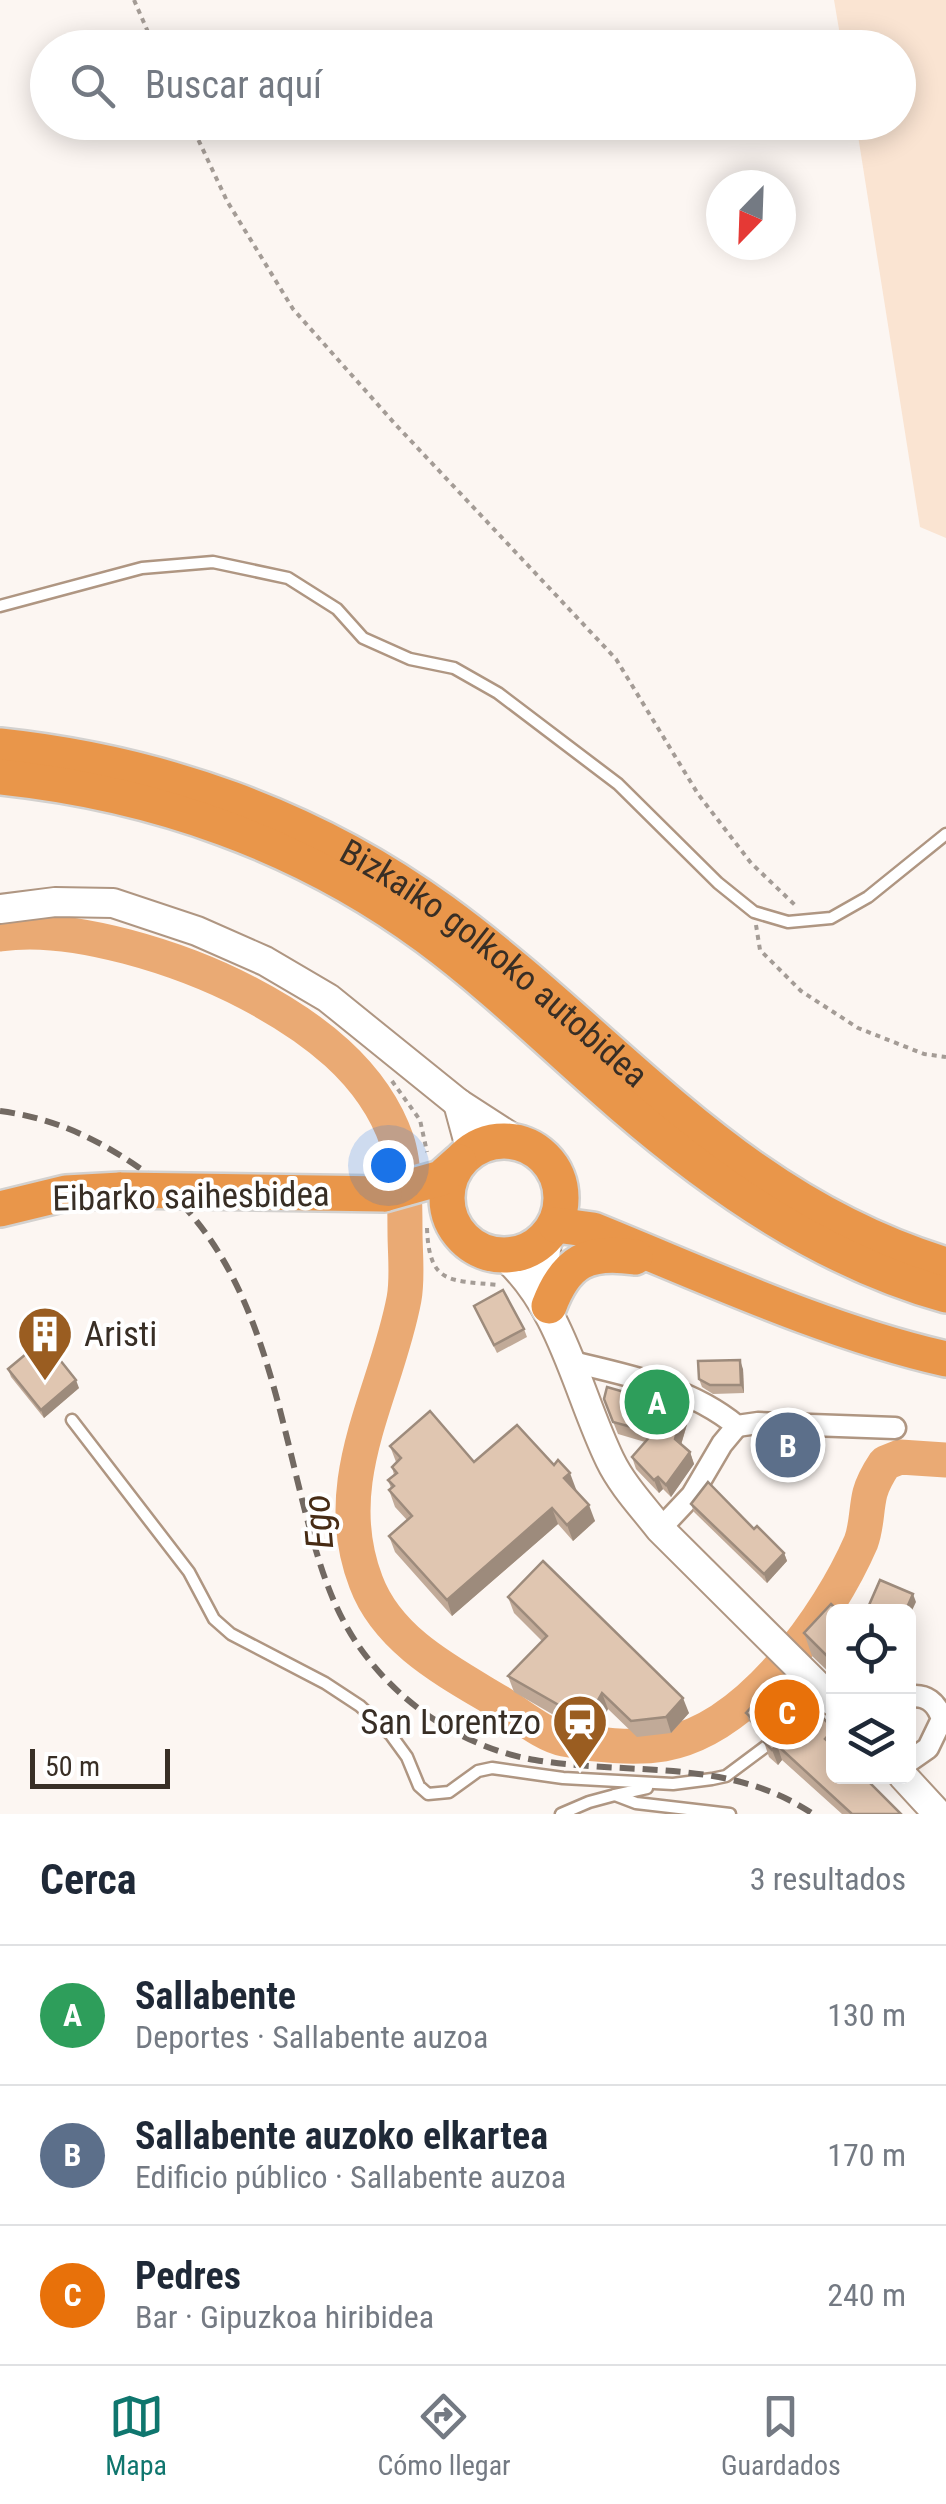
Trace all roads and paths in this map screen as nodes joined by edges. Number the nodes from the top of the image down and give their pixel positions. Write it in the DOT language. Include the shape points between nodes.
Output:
graph roads {
  1 [pos="134,0"];
  2 [pos="147,30"];
  3 [pos="199,140"];
  4 [pos="0,606"];
  5 [pos="0,746"];
  6 [pos="0,777"];
  7 [pos="946,834"];
  8 [pos="0,909"];
  9 [pos="754,912"];
  10 [pos="811,920"];
  11 [pos="946,1057"];
  12 [pos="386,1072"];
  13 [pos="458,1103"];
  14 [pos="520,1143"];
  15 [pos="556,1175"];
  16 [pos="429,1177"];
  17 [pos="0,1209"];
  18 [pos="456,1230"];
  19 [pos="552,1230"];
  20 [pos="635,1247"];
  21 [pos="503,1255"];
  22 [pos="946,1264"];
  23 [pos="684,1269"];
  24 [pos="946,1295"];
  25 [pos="549,1310"];
  26 [pos="946,1359"];
  27 [pos="568,1361"];
  28 [pos="72,1420"];
  29 [pos="736,1426"];
  30 [pos="896,1428"];
  31 [pos="660,1529"];
  32 [pos="823,1695"];
  33 [pos="916,1695"];
  34 [pos="782,1733"];
  35 [pos="942,1738"];
  36 [pos="916,1756"];
  37 [pos="946,1760"];
  38 [pos="673,1784"];
  39 [pos="910,1784"];
  40 [pos="615,1795"];
  41 [pos="562,1814"];
  42 [pos="730,1814"];
  43 [pos="938,1814"];
  1 -- 2 [label="path"];
  3 -- 10 [label="path" via="293,308 616,658 698,794 751,864"];
  4 -- 9 [label="lane" via="142,568 213,562 288,578 337,609 363,638 410,659 454,668 498,694 618,784"];
  5 -- 22 [label="highway, Bizkaiko golkoko autobidea" via="170,777 324,838 444,912 705,1136 769,1181 841,1222"];
  6 -- 24 [label="highway, Bizkaiko golkoko autobidea" via="166,806 235,831 366,895 494,990 623,1106 755,1206 812,1242"];
  7 -- 10 [label="lane" via="868,897 831,918"];
  8 -- 13 [label="street" via="113,903 196,931 328,998"];
  9 -- 10 [label="lane" via="788,922"];
  9 -- 11 [label="path" via="760,950 800,991 858,1028"];
  12 -- 16 [label="path" via="420,1120"];
  13 -- 14 [label="street"];
  13 -- 16 [label="street"];
  14 -- 15 [label="highway" via="548,1161"];
  14 -- 16 [label="highway, Eibarko saihesbidea" via="486,1143"];
  15 -- 19 [label="highway" via="561,1191"];
  15 -- 20 [label="highway"];
  16 -- 17 [label="highway, Eibarko saihesbidea, bridge" via="66,1194"];
  16 -- 18 [label="highway" via="438,1214"];
  16 -- 18 [label="highway" via="450,1178 446,1196"];
  18 -- 21 [label="highway" via="485,1252"];
  19 -- 20 [label="highway" via="593,1230"];
  19 -- 21 [label="highway" via="520,1253"];
  19 -- 25 [label="street" via="544,1264"];
  20 -- 23 [label="highway"];
  21 -- 25 [label="street"];
  23 -- 25 [label="highway" via="595,1254 566,1273"];
  23 -- 26 [label="highway" via="894,1347"];
  25 -- 27 [label="street"];
  27 -- 29 [label="street" via="687,1393"];
  27 -- 31 [label="street" via="612,1464"];
  28 -- 38 [label="lane" via="169,1545 214,1618 360,1706 391,1735 428,1794 449,1792 478,1770 492,1768"];
  29 -- 30 [label="street"];
  29 -- 31 [label="street" via="692,1495"];
  31 -- 32 [label="street"];
  33 -- 35 [label="street" via="938,1706"];
  34 -- 38 [label="lane" via="726,1776"];
  35 -- 36 [label="street"];
  35 -- 37 [label="street"];
  38 -- 40 [label="lane"];
  39 -- 43 [label="street"];
  40 -- 41 [label="lane"];
  40 -- 42 [label="lane"];
}
